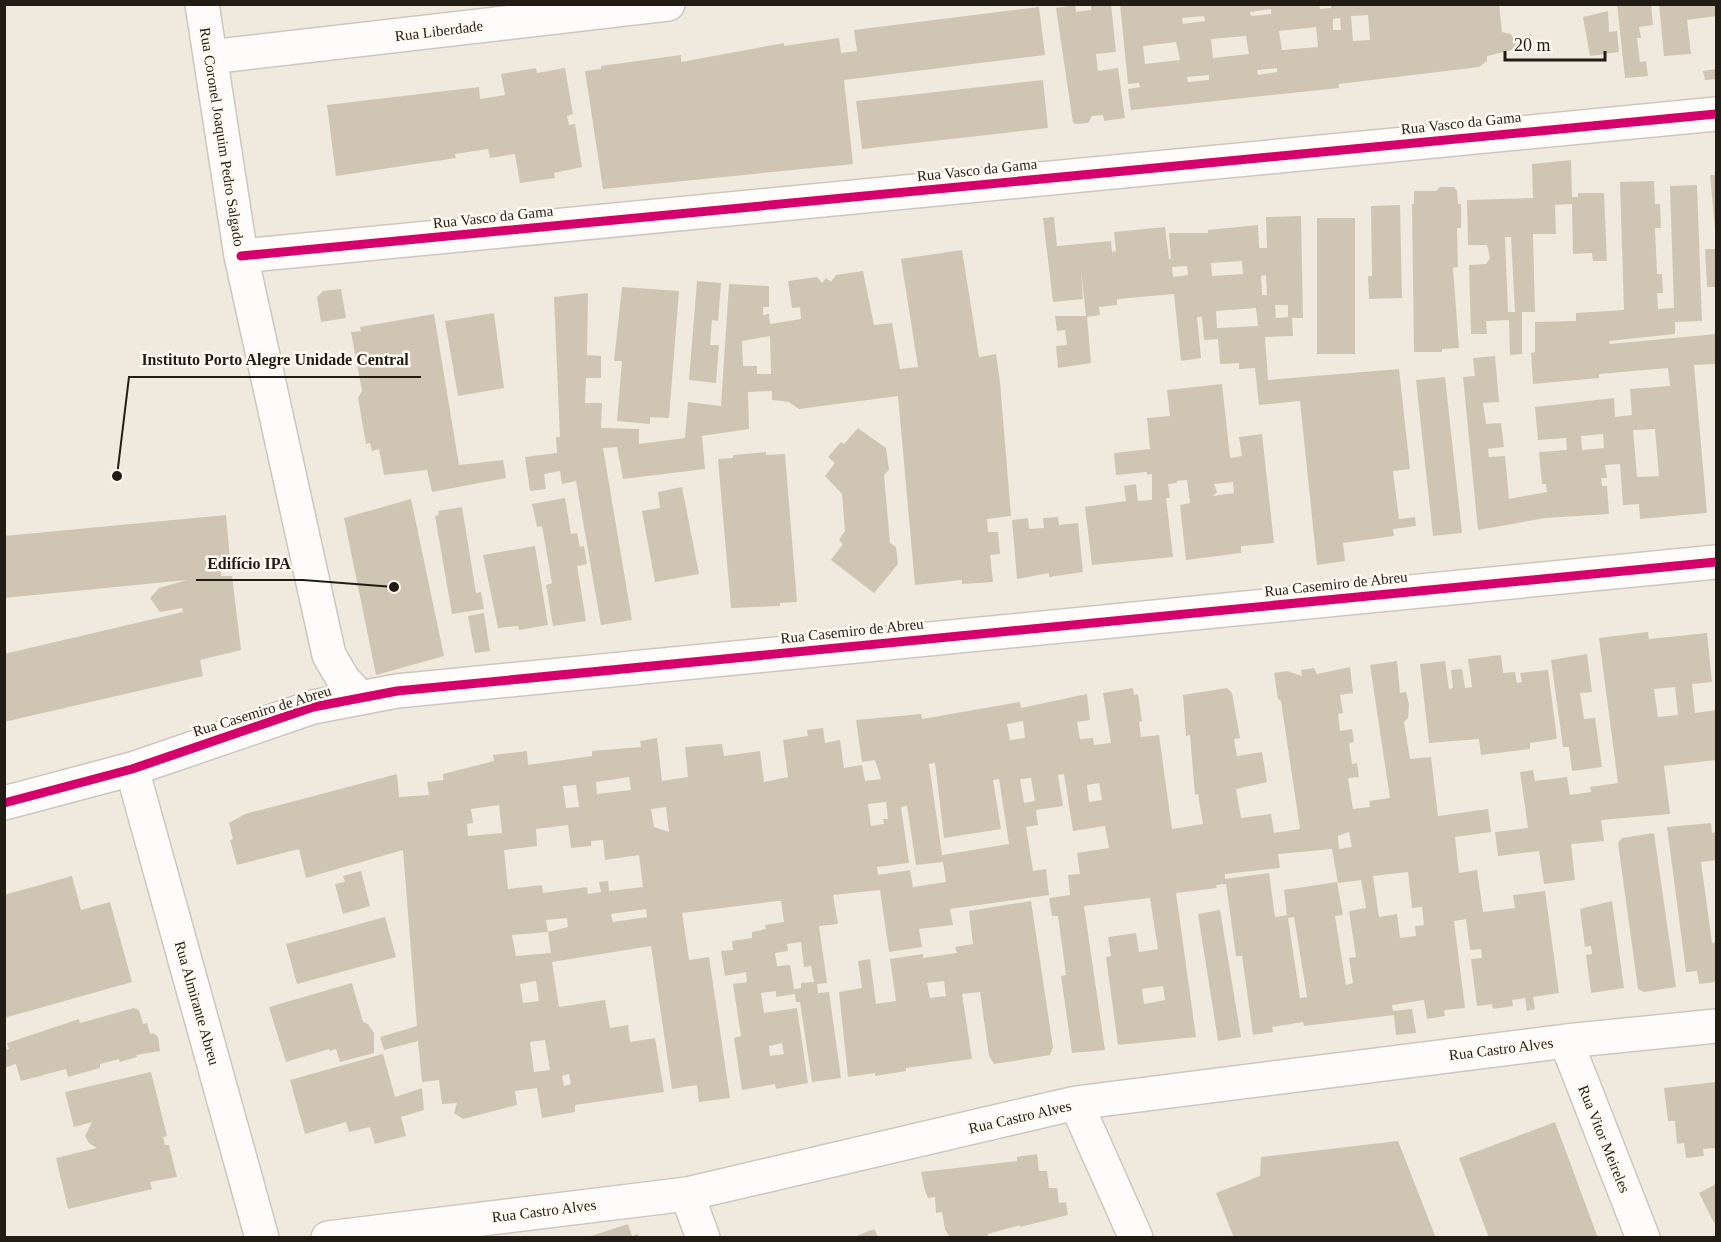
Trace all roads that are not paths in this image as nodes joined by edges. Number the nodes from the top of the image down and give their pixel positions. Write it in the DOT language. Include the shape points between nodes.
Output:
graph roads {
  1 [pos="202,4"];
  2 [pos="668,4"];
  3 [pos="210,57"];
  4 [pos="1716,114"];
  5 [pos="241,256"];
  6 [pos="1716,562"];
  7 [pos="329,655"];
  8 [pos="360,698"];
  9 [pos="313,707"];
  10 [pos="132,769"];
  11 [pos="4,803"];
  12 [pos="1716,1026"];
  13 [pos="1566,1041"];
  14 [pos="1076,1103"];
  15 [pos="687,1194"];
  16 [pos="262,1238"];
  17 [pos="328,1238"];
  18 [pos="704,1238"];
  19 [pos="1136,1238"];
  20 [pos="1643,1238"];
  1 -- 3 [label="street, Rua Coronel Joaquim Pedro Salgado"];
  2 -- 3 [label="street, Rua Liberdade"];
  3 -- 5 [label="street, Rua Coronel Joaquim Pedro Salgado"];
  4 -- 5 [label="street, Rua Vasco da Gama"];
  5 -- 7 [label="street, Rua Coronel Joaquim Pedro Salgado"];
  6 -- 8 [label="street, Rua Casemiro de Abreu" via="421,688"];
  7 -- 8 [label="street, Rua Coronel Joaquim Pedro Salgado"];
  7 -- 9 [label="street, Rua Coronel Joaquim Pedro Salgado" via="324,683"];
  8 -- 9 [label="street, Rua Casemiro de Abreu"];
  9 -- 10 [label="street, Rua Casemiro de Abreu"];
  10 -- 11 [label="street, Rua Casemiro de Abreu"];
  10 -- 16 [label="street, Rua Almirante Abreu"];
  12 -- 13 [label="street, Rua Castro Alves"];
  13 -- 14 [label="street, Rua Castro Alves"];
  13 -- 20 [label="street, Rua Vitor Meireles"];
  14 -- 15 [label="street, Rua Castro Alves"];
  14 -- 19 [label="street"];
  15 -- 17 [label="street, Rua Castro Alves"];
  15 -- 18 [label="street"];
}
